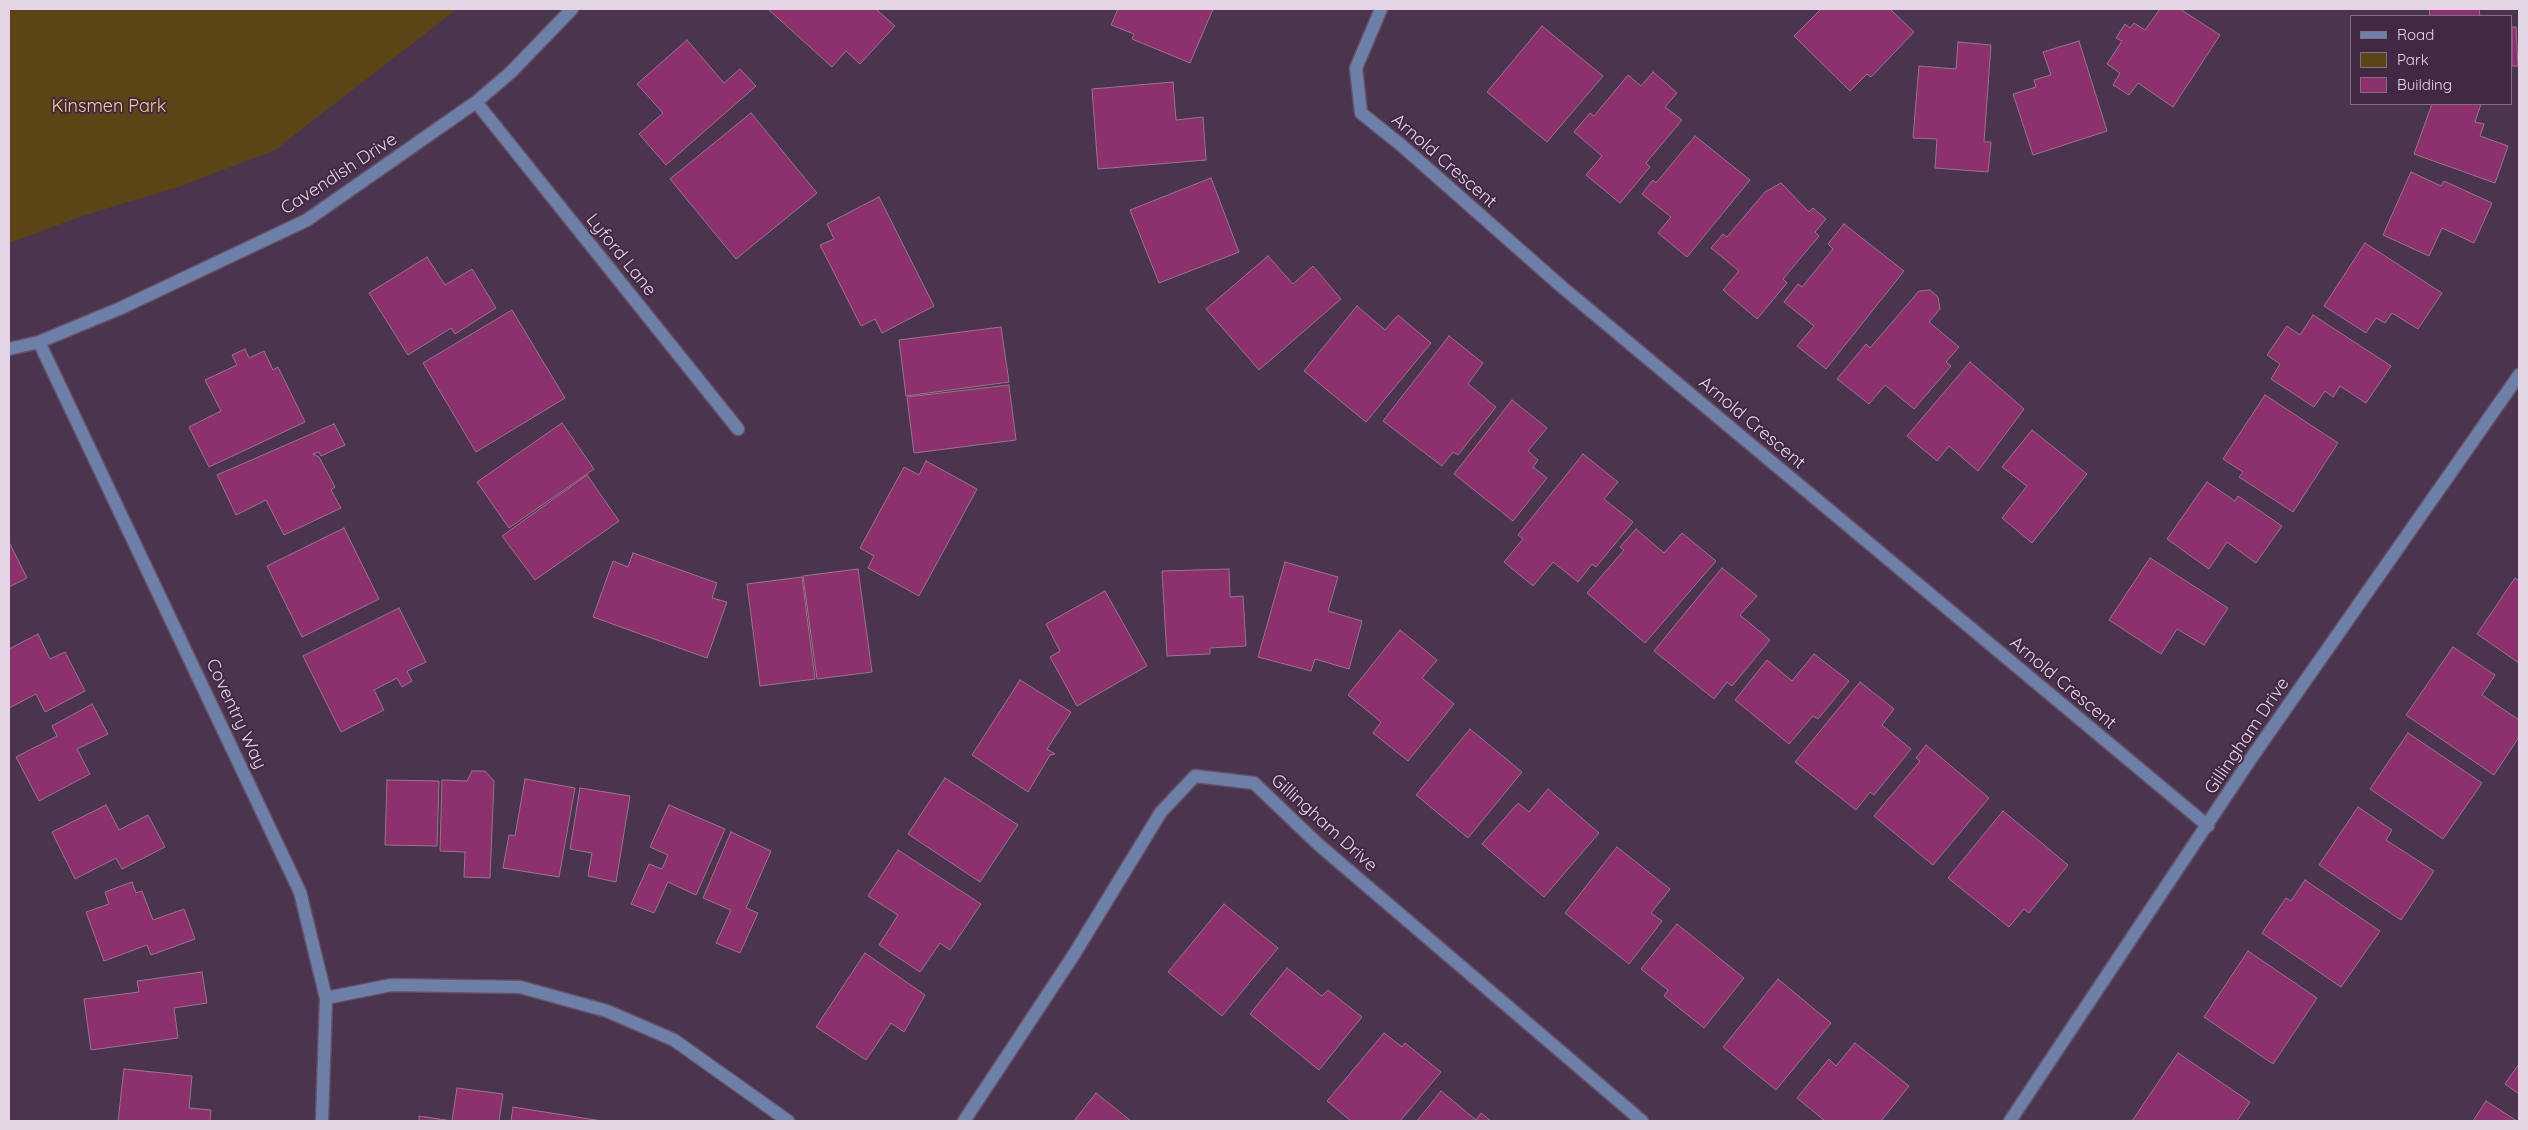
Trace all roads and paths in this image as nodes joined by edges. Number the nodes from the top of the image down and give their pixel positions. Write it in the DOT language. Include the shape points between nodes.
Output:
graph roads {
  1 [pos="572,9"];
  2 [pos="1380,9"];
  3 [pos="476,102"];
  4 [pos="39,342"];
  5 [pos="9,349"];
  6 [pos="2519,375"];
  7 [pos="738,429"];
  8 [pos="2208,826"];
  9 [pos="326,998"];
  10 [pos="322,1121"];
  11 [pos="788,1121"];
  12 [pos="964,1121"];
  13 [pos="1642,1121"];
  14 [pos="2010,1121"];
  1 -- 3 [label="street, Cavendish Drive" via="510,73"];
  2 -- 8 [label="street, Arnold Crescent" via="1356,68 1361,113 1570,294"];
  3 -- 4 [label="street, Cavendish Drive" via="307,220 121,308"];
  3 -- 7 [label="street, Lyford Lane"];
  4 -- 5 [label="street, Cavendish Drive"];
  4 -- 9 [label="street, Coventry Way" via="300,892"];
  6 -- 8 [label="street, Gillingham Drive" via="2252,757"];
  8 -- 14 [label="street, Gillingham Drive"];
  9 -- 10 [label="street, Coventry Way"];
  9 -- 11 [label="street" via="391,985 520,987 606,1012 674,1040"];
  12 -- 13 [label="street, Gillingham Drive" via="1073,956 1161,812 1195,776 1254,783 1319,845"];
}
